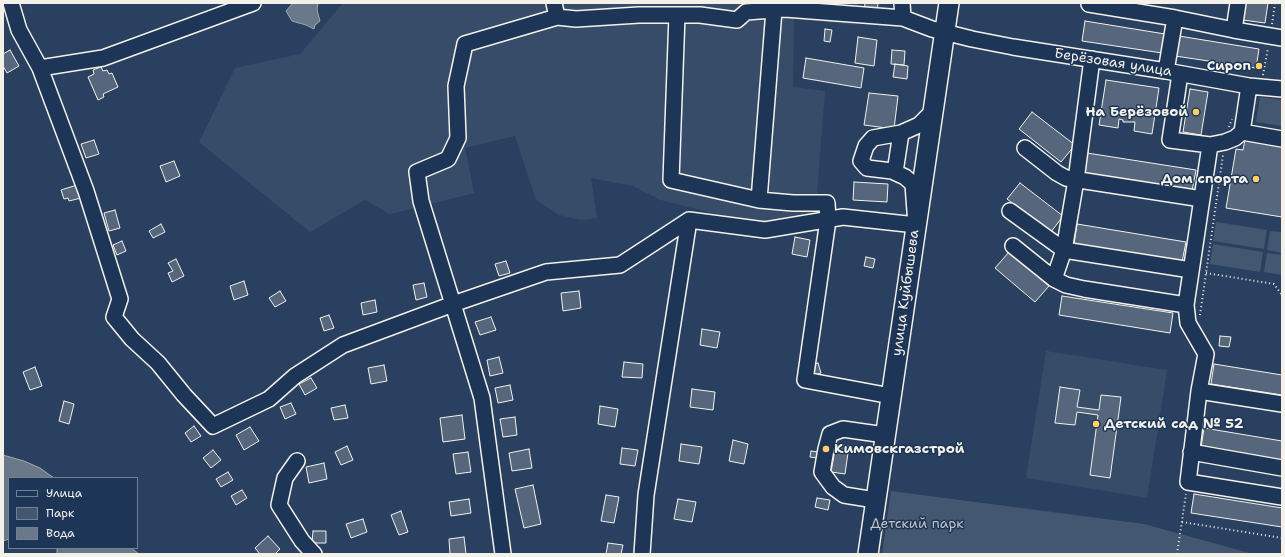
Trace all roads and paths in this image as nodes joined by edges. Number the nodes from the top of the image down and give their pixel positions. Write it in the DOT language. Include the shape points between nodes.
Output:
graph roads {
  1 [pos="11,3"];
  2 [pos="254,3"];
  3 [pos="902,3"];
  4 [pos="949,3"];
  5 [pos="956,3"];
  6 [pos="1238,3"];
  7 [pos="1089,4"];
  8 [pos="556,10"];
  9 [pos="774,10"];
  10 [pos="677,15"];
  11 [pos="903,18"];
  12 [pos="1174,18"];
  13 [pos="1234,30"];
  14 [pos="945,32"];
  15 [pos="1282,38"];
  16 [pos="1092,59"];
  17 [pos="40,68"];
  18 [pos="1173,72"];
  19 [pos="1249,86"];
  20 [pos="1282,89"];
  21 [pos="1246,106"];
  22 [pos="933,111"];
  23 [pos="1242,132"];
  24 [pos="901,133"];
  25 [pos="1282,139"];
  26 [pos="1225,142"];
  27 [pos="1210,145"];
  28 [pos="1025,148"];
  29 [pos="895,172"];
  30 [pos="1076,180"];
  31 [pos="1202,199"];
  32 [pos="759,200"];
  33 [pos="1010,211"];
  34 [pos="689,220"];
  35 [pos="828,220"];
  36 [pos="916,224"];
  37 [pos="1013,246"];
  38 [pos="1064,250"];
  39 [pos="1191,270"];
  40 [pos="1206,273"];
  41 [pos="1054,279"];
  42 [pos="1282,295"];
  43 [pos="453,304"];
  44 [pos="1186,305"];
  45 [pos="1200,316"];
  46 [pos="1199,391"];
  47 [pos="891,396"];
  48 [pos="1282,404"];
  49 [pos="885,435"];
  50 [pos="1192,452"];
  51 [pos="297,462"];
  52 [pos="1282,468"];
  53 [pos="1188,482"];
  54 [pos="1282,497"];
  55 [pos="875,500"];
  56 [pos="1182,522"];
  57 [pos="1282,538"];
  58 [pos="314,554"];
  59 [pos="503,554"];
  60 [pos="642,554"];
  61 [pos="868,554"];
  62 [pos="1177,554"];
  1 -- 17 [label="street" via="19,30"];
  2 -- 17 [label="street" via="103,58"];
  3 -- 11 [label="street"];
  4 -- 14 [label="main road"];
  5 -- 14 [label="main road"];
  6 -- 13 [label="street"];
  7 -- 12 [label="street"];
  8 -- 10 [label="street, Берёзовая улица" via="576,19"];
  8 -- 43 [label="street" via="465,44 456,86 458,138 448,159 417,172 421,201"];
  9 -- 10 [label="street, Берёзовая улица" via="746,12 737,20"];
  9 -- 11 [label="street, Берёзовая улица"];
  9 -- 32 [label="street"];
  10 -- 32 [label="street" via="671,180"];
  11 -- 14 [label="street, Берёзовая улица"];
  12 -- 13 [label="street"];
  12 -- 18 [label="street"];
  13 -- 15 [label="street"];
  14 -- 16 [label="street, Берёзовая улица" via="1013,47"];
  14 -- 22 [label="main road, улица Куйбышева"];
  16 -- 18 [label="street, Берёзовая улица"];
  16 -- 30 [label="street"];
  17 -- 43 [label="street" via="86,191 120,299 114,317 213,426 269,399 295,376 343,345"];
  18 -- 19 [label="street, Берёзовая улица"];
  18 -- 27 [label="street" via="1170,140"];
  19 -- 20 [label="street, Берёзовая улица"];
  19 -- 21 [label="street"];
  21 -- 23 [label="street"];
  21 -- 26 [label="path" via="1230,120"];
  22 -- 24 [label="street" via="919,125"];
  22 -- 36 [label="main road, улица Куйбышева"];
  23 -- 25 [label="street"];
  23 -- 26 [label="street"];
  24 -- 29 [label="street"];
  24 -- 29 [label="street" via="873,138 866,146 861,161 867,168"];
  26 -- 27 [label="street"];
  26 -- 40 [label="path"];
  27 -- 31 [label="street"];
  28 -- 30 [label="street" via="1057,173"];
  29 -- 36 [label="street" via="913,184"];
  30 -- 31 [label="street"];
  30 -- 38 [label="street"];
  31 -- 39 [label="street"];
  32 -- 35 [label="street" via="826,203"];
  33 -- 38 [label="street"];
  34 -- 35 [label="street" via="766,230"];
  34 -- 43 [label="street" via="620,265 546,272"];
  34 -- 60 [label="street" via="646,495"];
  35 -- 36 [label="street" via="843,217"];
  35 -- 47 [label="street" via="805,380"];
  36 -- 47 [label="main road, улица Куйбышева"];
  37 -- 41 [label="street"];
  38 -- 39 [label="street"];
  38 -- 41 [label="street"];
  39 -- 44 [label="street"];
  40 -- 42 [label="path" via="1274,284"];
  40 -- 45 [label="path"];
  41 -- 44 [label="street" via="1084,289"];
  43 -- 59 [label="street" via="482,398"];
  44 -- 46 [label="street" via="1188,323 1206,354"];
  46 -- 48 [label="street"];
  46 -- 50 [label="street"];
  47 -- 49 [label="main road, улица Куйбышева"];
  49 -- 55 [label="main road, улица Куйбышева"];
  49 -- 55 [label="street" via="843,429 830,434 822,472 833,487 844,495"];
  50 -- 52 [label="street"];
  50 -- 53 [label="street"];
  51 -- 58 [label="street" via="285,478 278,505"];
  53 -- 54 [label="street"];
  53 -- 56 [label="path"];
  55 -- 61 [label="main road, улица Куйбышева"];
  56 -- 57 [label="path"];
  56 -- 62 [label="path"];
}
